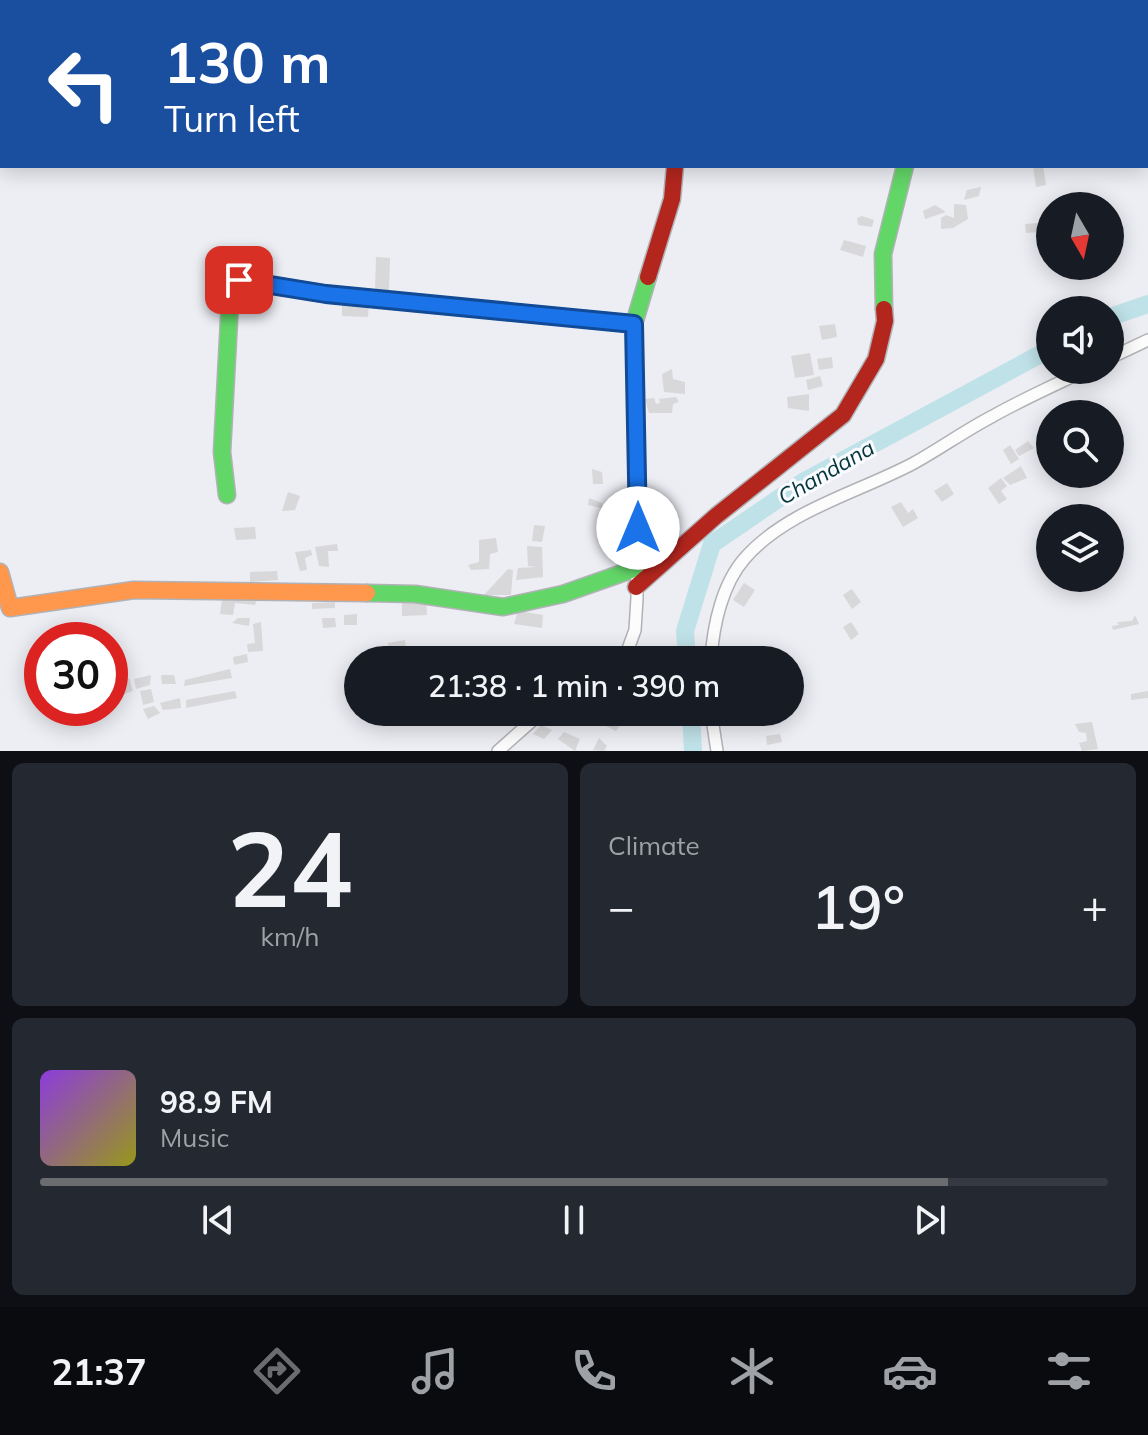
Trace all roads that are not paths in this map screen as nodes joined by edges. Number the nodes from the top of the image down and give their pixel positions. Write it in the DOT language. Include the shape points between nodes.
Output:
graph roads {
  1 [pos="675,168"];
  2 [pos="904,168"];
  3 [pos="634,324"];
  4 [pos="1148,340"];
  5 [pos="1124,351"];
  6 [pos="1057,384"];
  7 [pos="227,495"];
  8 [pos="634,569"];
  9 [pos="0,572"];
  10 [pos="636,587"];
  11 [pos="5,609"];
  12 [pos="629,646"];
  13 [pos="712,646"];
  14 [pos="526,726"];
  15 [pos="713,726"];
  16 [pos="498,751"];
  17 [pos="717,751"];
  1 -- 3 [label="street" via="672,199"];
  2 -- 10 [label="street" via="883,254 885,321 876,359 843,415"];
  3 -- 7 [label="street" via="231,282 222,452"];
  3 -- 8 [label="street"];
  4 -- 5 [label="street"];
  6 -- 13 [label="street" via="763,541 744,560 727,590"];
  8 -- 10 [label="street"];
  8 -- 11 [label="street" via="563,594 503,607 415,594 134,590"];
  9 -- 11 [label="street"];
  10 -- 12 [label="street"];
  14 -- 16 [label="street"];
  15 -- 17 [label="street"];
}
